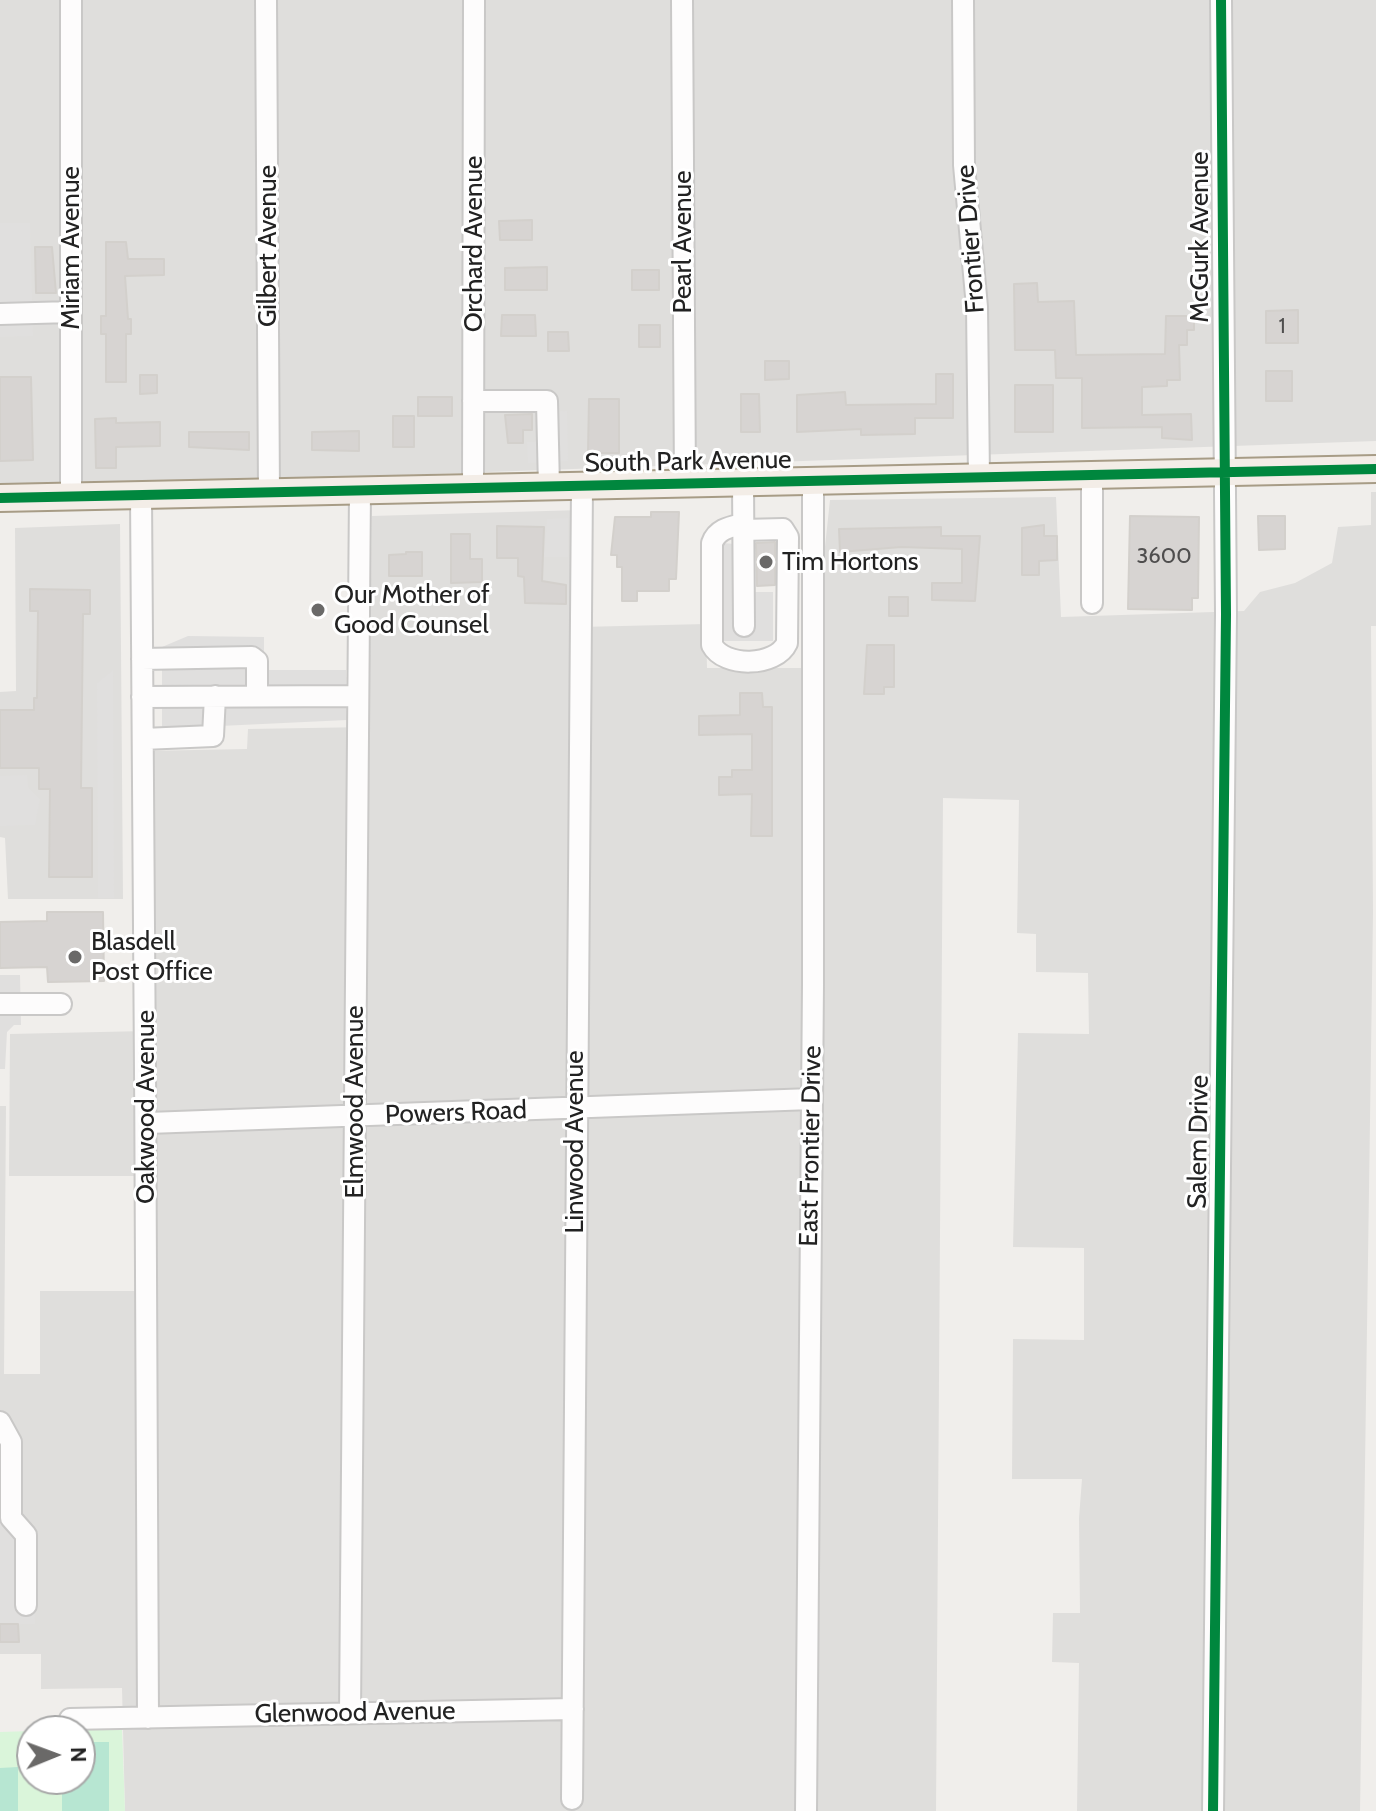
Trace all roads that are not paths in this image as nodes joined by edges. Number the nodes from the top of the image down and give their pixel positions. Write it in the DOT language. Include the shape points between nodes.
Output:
graph roads {
  1 [pos="71,0"];
  2 [pos="266,0"];
  3 [pos="474,0"];
  4 [pos="682,0"];
  5 [pos="963,0"];
  6 [pos="1221,0"];
  7 [pos="71,312"];
  8 [pos="0,314"];
  9 [pos="473,401"];
  10 [pos="1376,469"];
  11 [pos="1223,473"];
  12 [pos="1092,476"];
  13 [pos="979,478"];
  14 [pos="813,481"];
  15 [pos="743,483"];
  16 [pos="685,484"];
  17 [pos="582,486"];
  18 [pos="549,487"];
  19 [pos="473,488"];
  20 [pos="360,491"];
  21 [pos="269,492"];
  22 [pos="141,495"];
  23 [pos="71,496"];
  24 [pos="0,498"];
  25 [pos="743,527"];
  26 [pos="1092,603"];
  27 [pos="744,626"];
  28 [pos="142,659"];
  29 [pos="215,696"];
  30 [pos="257,696"];
  31 [pos="358,696"];
  32 [pos="142,697"];
  33 [pos="143,739"];
  34 [pos="61,1004"];
  35 [pos="1,1007"];
  36 [pos="812,1099"];
  37 [pos="575,1110"];
  38 [pos="356,1116"];
  39 [pos="148,1123"];
  40 [pos="0,1422"];
  41 [pos="26,1605"];
  42 [pos="573,1709"];
  43 [pos="350,1713"];
  44 [pos="142,1718"];
  45 [pos="96,1719"];
  46 [pos="572,1799"];
  47 [pos="806,1811"];
  48 [pos="1213,1811"];
  1 -- 7 [label="street, Miriam Avenue"];
  2 -- 21 [label="street, Gilbert Avenue"];
  3 -- 9 [label="street, Orchard Avenue"];
  4 -- 16 [label="street, Pearl Avenue"];
  5 -- 13 [label="street, Frontier Drive" via="964,165 977,307"];
  6 -- 11 [label="street, McGurk Avenue"];
  7 -- 8 [label="street"];
  7 -- 23 [label="street, Miriam Avenue"];
  9 -- 18 [label="street" via="547,401"];
  9 -- 19 [label="street, Orchard Avenue"];
  10 -- 11 [label="main road, South Park Avenue"];
  11 -- 12 [label="main road, South Park Avenue"];
  11 -- 48 [label="street, Salem Drive" via="1226,654"];
  12 -- 13 [label="main road, South Park Avenue"];
  12 -- 26 [label="street"];
  13 -- 14 [label="main road, South Park Avenue"];
  14 -- 15 [label="main road, South Park Avenue"];
  14 -- 36 [label="street, East Frontier Drive"];
  15 -- 16 [label="main road, South Park Avenue"];
  15 -- 25 [label="street"];
  16 -- 17 [label="main road, South Park Avenue"];
  17 -- 18 [label="main road, South Park Avenue"];
  17 -- 37 [label="street, Linwood Avenue"];
  18 -- 19 [label="main road, South Park Avenue"];
  19 -- 20 [label="main road, South Park Avenue"];
  20 -- 21 [label="main road, South Park Avenue"];
  20 -- 31 [label="street, Elmwood Avenue"];
  21 -- 22 [label="main road, South Park Avenue"];
  22 -- 23 [label="main road, South Park Avenue"];
  22 -- 28 [label="street, Oakwood Avenue"];
  23 -- 24 [label="main road, South Park Avenue"];
  25 -- 25 [label="street" via="726,529 712,543 712,645 726,659 772,659 787,643 788,537 783,529"];
  25 -- 27 [label="street"];
  28 -- 30 [label="street" via="252,657 257,661"];
  28 -- 32 [label="street, Oakwood Avenue"];
  29 -- 30 [label="street"];
  29 -- 32 [label="street"];
  29 -- 33 [label="street" via="213,736"];
  30 -- 31 [label="street"];
  31 -- 38 [label="street, Elmwood Avenue"];
  32 -- 33 [label="street, Oakwood Avenue"];
  33 -- 39 [label="street, Oakwood Avenue"];
  34 -- 35 [label="street"];
  36 -- 37 [label="street, Powers Road"];
  36 -- 47 [label="street, East Frontier Drive"];
  37 -- 38 [label="street, Powers Road"];
  37 -- 42 [label="street, Linwood Avenue"];
  38 -- 39 [label="street, Powers Road"];
  38 -- 43 [label="street, Elmwood Avenue"];
  39 -- 44 [label="street, Oakwood Avenue"];
  40 -- 41 [label="street" via="11,1442 11,1518 26,1535"];
  42 -- 43 [label="street, Glenwood Avenue"];
  42 -- 46 [label="street, Linwood Avenue"];
  43 -- 44 [label="street, Glenwood Avenue"];
  44 -- 45 [label="street, Glenwood Avenue"];
}
